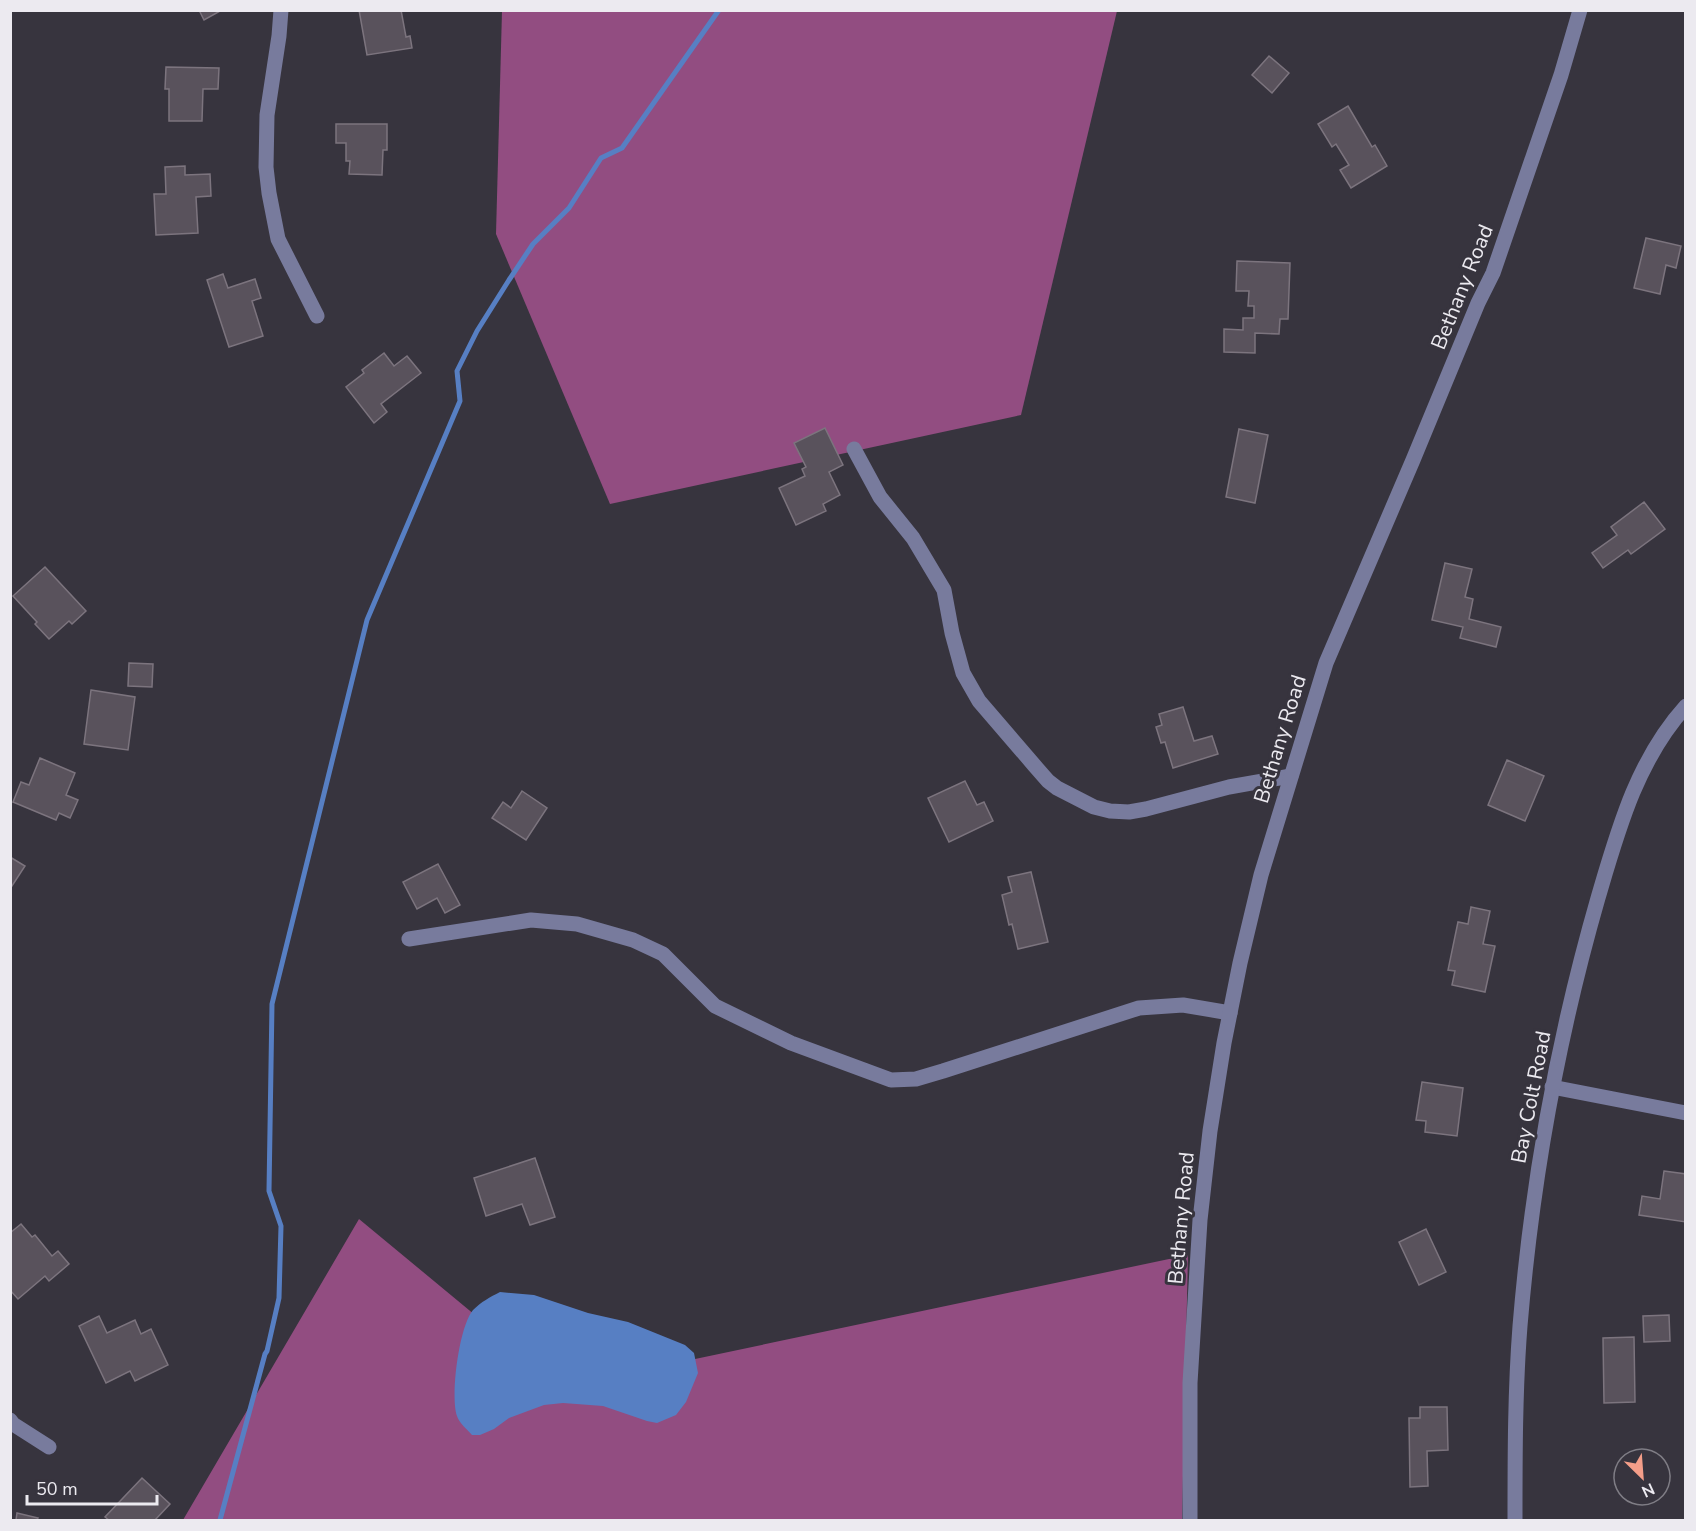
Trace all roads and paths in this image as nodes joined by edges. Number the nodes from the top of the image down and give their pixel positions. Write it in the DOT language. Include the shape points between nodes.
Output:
graph roads {
  1 [pos="281,10"];
  2 [pos="1580,10"];
  3 [pos="317,316"];
  4 [pos="854,449"];
  5 [pos="1686,706"];
  6 [pos="1291,776"];
  7 [pos="409,939"];
  8 [pos="1230,1013"];
  9 [pos="1552,1087"];
  10 [pos="1686,1113"];
  11 [pos="10,1420"];
  12 [pos="49,1447"];
  13 [pos="1190,1521"];
  14 [pos="1515,1521"];
  1 -- 3 [label="street" via="267,115 266,167 278,239"];
  2 -- 6 [label="street, Bethany Road" via="1493,273 1326,663"];
  4 -- 6 [label="street" via="880,497 913,538 944,590 963,673 979,701 1057,788 1094,807 1129,812"];
  5 -- 9 [label="street, Bay Colt Road" via="1651,753 1619,824 1587,934"];
  6 -- 8 [label="street, Bethany Road" via="1261,875"];
  7 -- 8 [label="street" via="531,920 577,924 633,940 663,954 714,1006 790,1043 891,1080 916,1079 1139,1008 1183,1005"];
  8 -- 13 [label="street, Bethany Road" via="1200,1220 1190,1383"];
  9 -- 10 [label="street"];
  9 -- 14 [label="street, Bay Colt Road" via="1533,1205 1520,1326"];
  11 -- 12 [label="street"];
}
